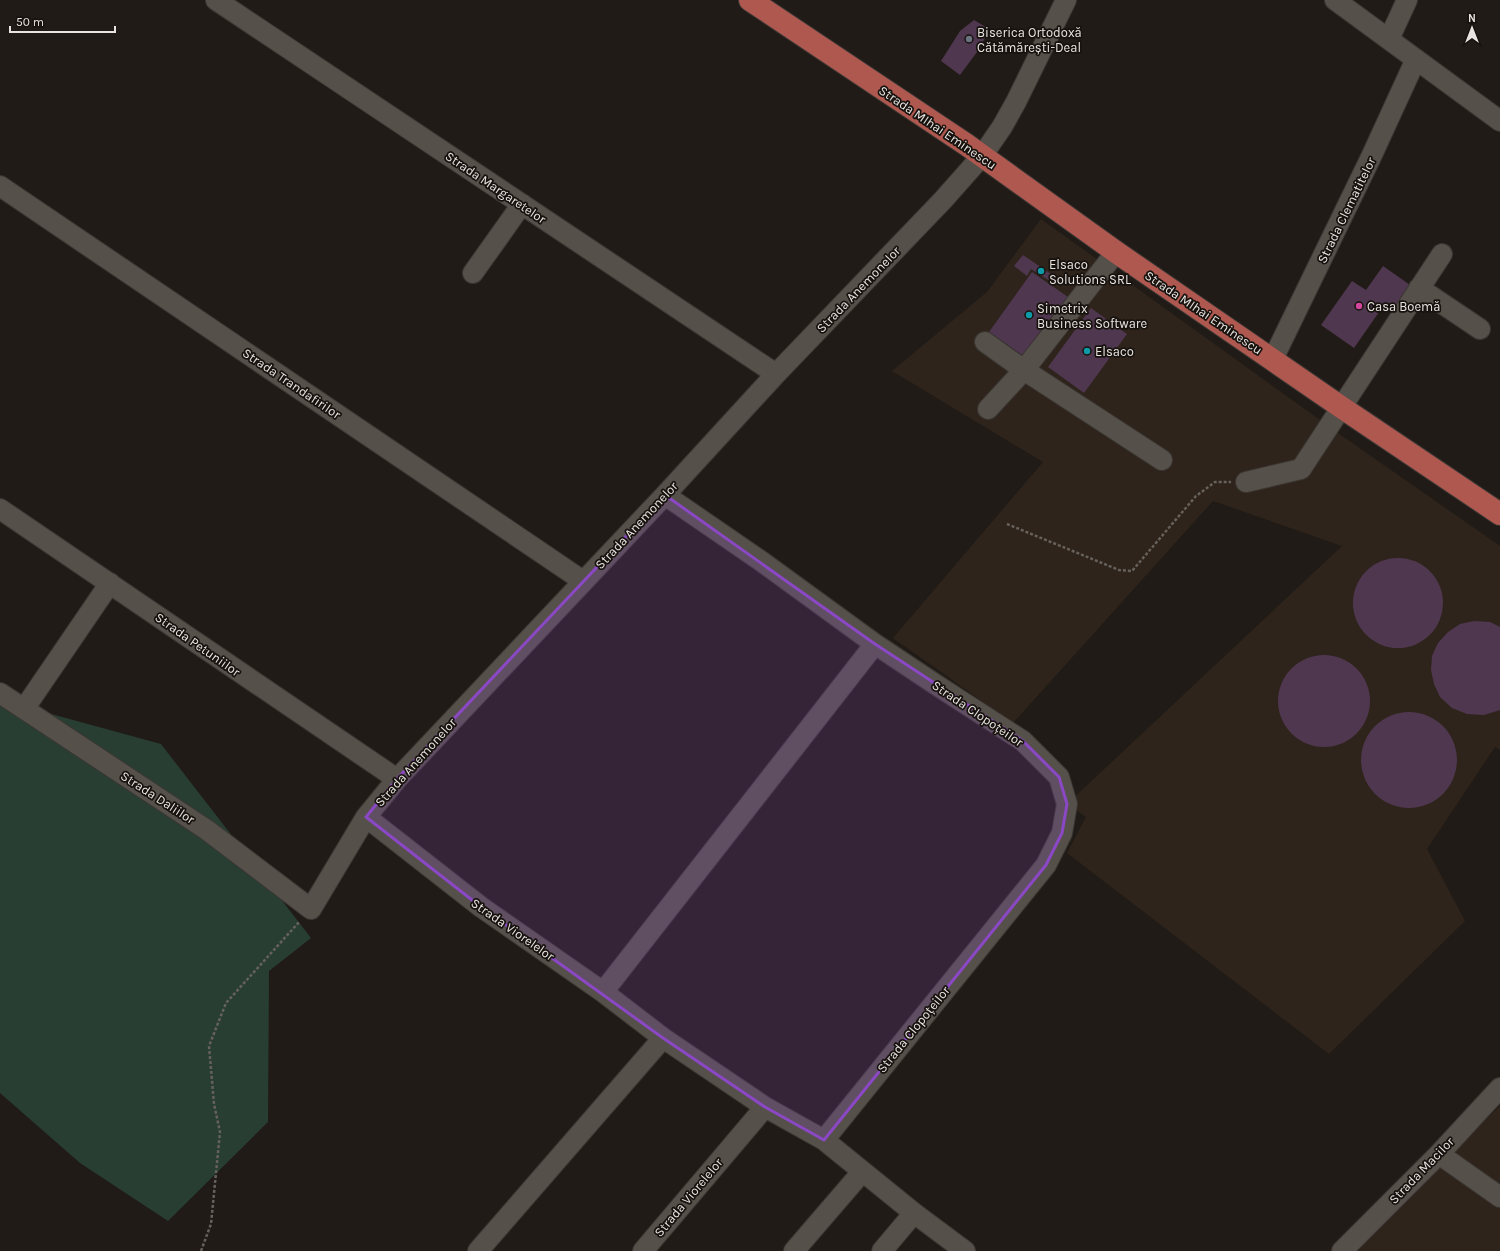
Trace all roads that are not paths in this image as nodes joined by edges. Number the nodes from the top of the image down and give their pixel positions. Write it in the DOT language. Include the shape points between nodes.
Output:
graph roads {
  1 [pos="216,0"];
  2 [pos="750,0"];
  3 [pos="1066,0"];
  4 [pos="1335,0"];
  5 [pos="1407,0"];
  6 [pos="1389,39"];
  7 [pos="1416,59"];
  8 [pos="1500,121"];
  9 [pos="982,156"];
  10 [pos="0,186"];
  11 [pos="522,204"];
  12 [pos="1116,252"];
  13 [pos="1442,254"];
  14 [pos="473,274"];
  15 [pos="1419,288"];
  16 [pos="1480,329"];
  17 [pos="985,342"];
  18 [pos="1273,359"];
  19 [pos="1024,370"];
  20 [pos="776,374"];
  21 [pos="1341,407"];
  22 [pos="988,408"];
  23 [pos="1162,460"];
  24 [pos="1246,482"];
  25 [pos="665,495"];
  26 [pos="0,509"];
  27 [pos="1499,509"];
  28 [pos="583,581"];
  29 [pos="110,583"];
  30 [pos="875,644"];
  31 [pos="0,693"];
  32 [pos="24,709"];
  33 [pos="397,779"];
  34 [pos="366,817"];
  35 [pos="311,909"];
  36 [pos="603,992"];
  37 [pos="664,1038"];
  38 [pos="1500,1088"];
  39 [pos="765,1107"];
  40 [pos="824,1140"];
  41 [pos="1439,1154"];
  42 [pos="862,1172"];
  43 [pos="1500,1197"];
  44 [pos="914,1213"];
  45 [pos="478,1251"];
  46 [pos="643,1251"];
  47 [pos="794,1251"];
  48 [pos="882,1251"];
  49 [pos="964,1251"];
  50 [pos="1342,1251"];
  1 -- 11 [label="street, Strada Margaretelor"];
  2 -- 9 [label="main road, Strada MIhai Eminescu"];
  3 -- 9 [label="street, Strada Anemonelor" via="1016,102"];
  4 -- 6 [label="street"];
  5 -- 6 [label="street"];
  6 -- 7 [label="street"];
  7 -- 8 [label="street"];
  7 -- 18 [label="street, Strada Clematitelor"];
  9 -- 12 [label="main road, Strada MIhai Eminescu"];
  9 -- 20 [label="street, Strada Anemonelor"];
  10 -- 28 [label="street, Strada Trandafirilor"];
  11 -- 14 [label="street"];
  11 -- 20 [label="street, Strada Margaretelor"];
  12 -- 18 [label="main road, Strada MIhai Eminescu"];
  12 -- 19 [label="street"];
  13 -- 15 [label="street"];
  15 -- 16 [label="street"];
  15 -- 21 [label="street"];
  17 -- 19 [label="street"];
  18 -- 21 [label="main road, Strada MIhai Eminescu"];
  19 -- 22 [label="street"];
  19 -- 23 [label="street"];
  20 -- 25 [label="street, Strada Anemonelor"];
  21 -- 24 [label="street" via="1301,469"];
  21 -- 27 [label="main road, Strada MIhai Eminescu"];
  25 -- 28 [label="street, Strada Anemonelor"];
  25 -- 30 [label="street, Strada Clopoțeilor"];
  26 -- 29 [label="street, Strada Petuniilor"];
  28 -- 33 [label="street, Strada Anemonelor"];
  29 -- 32 [label="street"];
  29 -- 33 [label="street, Strada Petuniilor"];
  30 -- 36 [label="street"];
  30 -- 40 [label="street, Strada Clopoțeilor" via="1023,741 1059,777 1067,804 1062,833 1046,865"];
  31 -- 32 [label="street, Strada Daliilor"];
  32 -- 35 [label="street, Strada Daliilor" via="207,830"];
  33 -- 34 [label="street, Strada Anemonelor"];
  34 -- 35 [label="street, Strada Anemonelor"];
  34 -- 36 [label="street, Strada Viorelelor" via="482,907"];
  36 -- 37 [label="street, Strada Viorelelor"];
  37 -- 39 [label="street, Strada Viorelelor"];
  37 -- 45 [label="street"];
  38 -- 41 [label="street, Strada Macilor"];
  39 -- 40 [label="street, Strada Viorelelor"];
  39 -- 46 [label="street, Strada Viorelelor"];
  40 -- 42 [label="street, Strada Viorelelor"];
  41 -- 43 [label="street"];
  41 -- 50 [label="street, Strada Macilor"];
  42 -- 44 [label="street, Strada Viorelelor"];
  42 -- 47 [label="street"];
  44 -- 48 [label="street"];
  44 -- 49 [label="street, Strada Viorelelor"];
}
